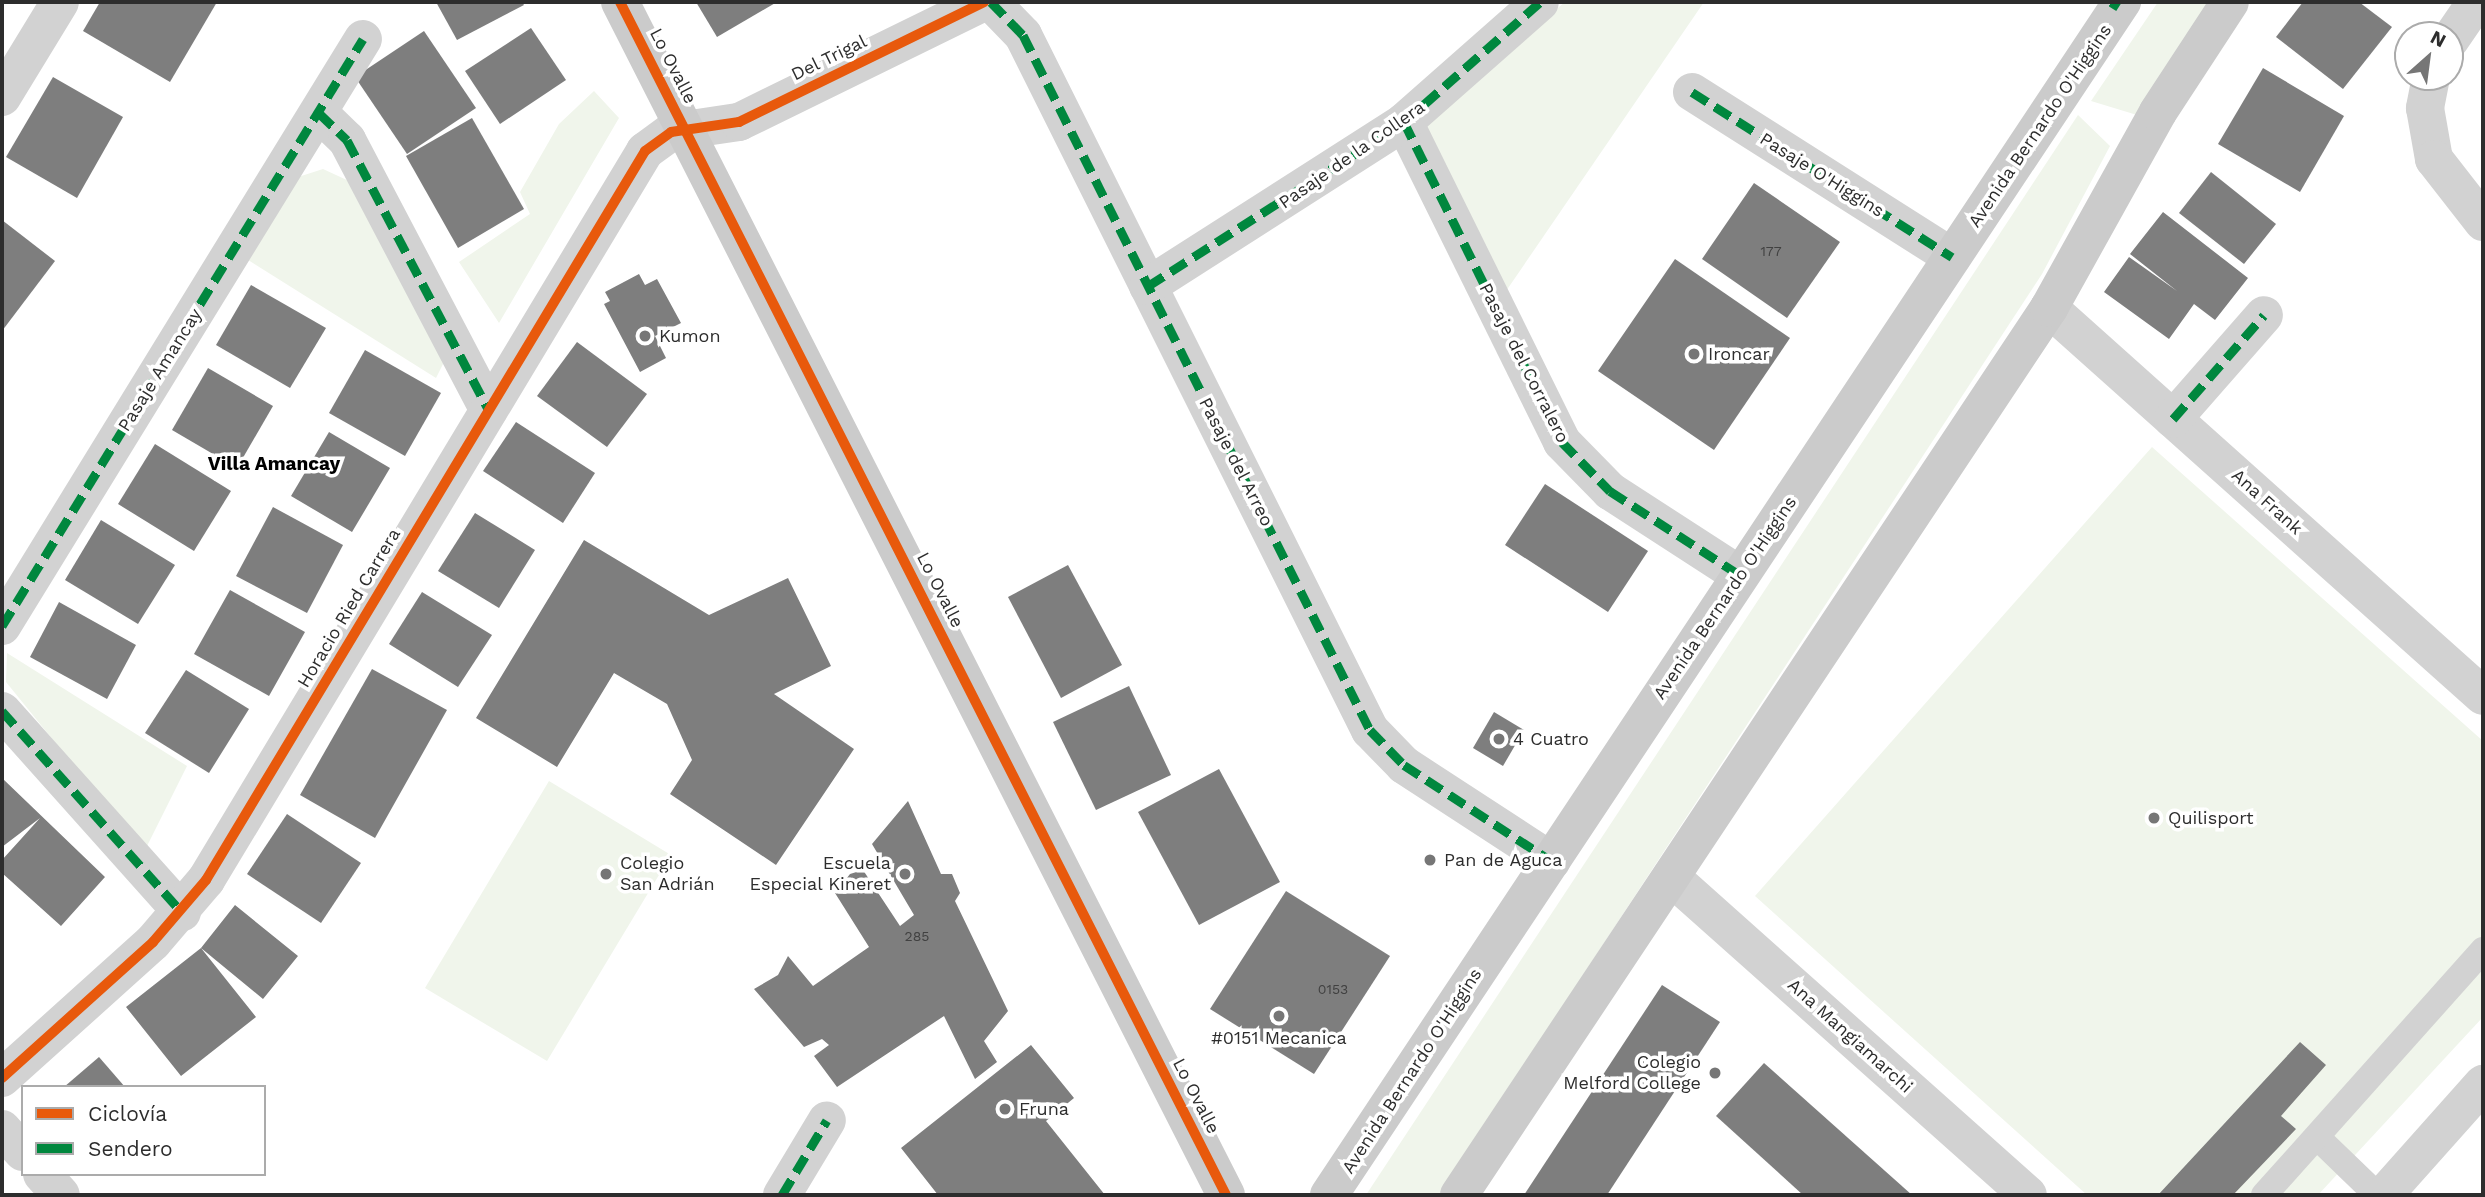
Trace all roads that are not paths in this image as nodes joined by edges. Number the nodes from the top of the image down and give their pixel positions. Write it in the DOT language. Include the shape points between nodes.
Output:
graph roads {
  1 [pos="61,2"];
  2 [pos="620,2"];
  3 [pos="984,2"];
  4 [pos="992,2"];
  5 [pos="1540,2"];
  6 [pos="2230,2"];
  7 [pos="2476,2"];
  8 [pos="2118,3"];
  9 [pos="2463,21"];
  10 [pos="363,40"];
  11 [pos="2430,91"];
  12 [pos="1692,92"];
  13 [pos="2,97"];
  14 [pos="319,113"];
  15 [pos="1404,122"];
  16 [pos="685,129"];
  17 [pos="2483,222"];
  18 [pos="1952,257"];
  19 [pos="1148,286"];
  20 [pos="2049,308"];
  21 [pos="2264,315"];
  22 [pos="489,410"];
  23 [pos="2173,419"];
  24 [pos="1740,575"];
  25 [pos="2,626"];
  26 [pos="2483,696"];
  27 [pos="2,711"];
  28 [pos="1551,861"];
  29 [pos="1671,877"];
  30 [pos="182,912"];
  31 [pos="2483,950"];
  32 [pos="2,1078"];
  33 [pos="2483,1084"];
  34 [pos="827,1120"];
  35 [pos="2,1129"];
  36 [pos="2317,1137"];
  37 [pos="21,1150"];
  38 [pos="44,1176"];
  39 [pos="61,1195"];
  40 [pos="782,1195"];
  41 [pos="1226,1195"];
  42 [pos="1329,1195"];
  43 [pos="1459,1195"];
  44 [pos="2028,1195"];
  45 [pos="2264,1195"];
  46 [pos="2377,1195"];
  47 [pos="2385,1195"];
  1 -- 13 [label="street"];
  2 -- 16 [label="main road, Lo Ovalle"];
  3 -- 16 [label="street, Del Trigal" via="739,122"];
  4 -- 19 [label="street, Pasaje del Arreo" via="1023,35"];
  5 -- 15 [label="street, Pasaje de la Collera"];
  6 -- 20 [label="main road" via="2158,112"];
  7 -- 9 [label="street"];
  8 -- 18 [label="main road, Avenida Bernardo O'Higgins"];
  10 -- 14 [label="street, Pasaje Amancay"];
  11 -- 17 [label="street" via="2427,134 2446,183"];
  12 -- 18 [label="street, Pasaje O'Higgins"];
  14 -- 22 [label="street" via="347,140"];
  14 -- 25 [label="street, Pasaje Amancay"];
  15 -- 19 [label="street, Pasaje de la Collera"];
  15 -- 24 [label="street, Pasaje del Corralero" via="1569,452 1610,492"];
  16 -- 22 [label="street, Horacio Ried Carrera" via="645,151"];
  16 -- 41 [label="main road, Lo Ovalle"];
  18 -- 24 [label="main road, Avenida Bernardo O'Higgins"];
  19 -- 28 [label="street, Pasaje del Arreo" via="1375,737 1404,765"];
  20 -- 23 [label="street, Ana Frank"];
  20 -- 29 [label="main road"];
  21 -- 23 [label="street"];
  22 -- 30 [label="street, Horacio Ried Carrera"];
  23 -- 26 [label="street, Ana Frank"];
  24 -- 28 [label="main road, Avenida Bernardo O'Higgins"];
  27 -- 30 [label="street"];
  28 -- 42 [label="main road, Avenida Bernardo O'Higgins"];
  29 -- 43 [label="main road"];
  29 -- 44 [label="street, Ana Mangiamarchi"];
  30 -- 32 [label="street, Horacio Ried Carrera"];
  31 -- 36 [label="lane"];
  33 -- 47 [label="street"];
  34 -- 40 [label="street"];
  35 -- 37 [label="street"];
  36 -- 45 [label="lane"];
  36 -- 46 [label="lane"];
  38 -- 39 [label="street"];
}
